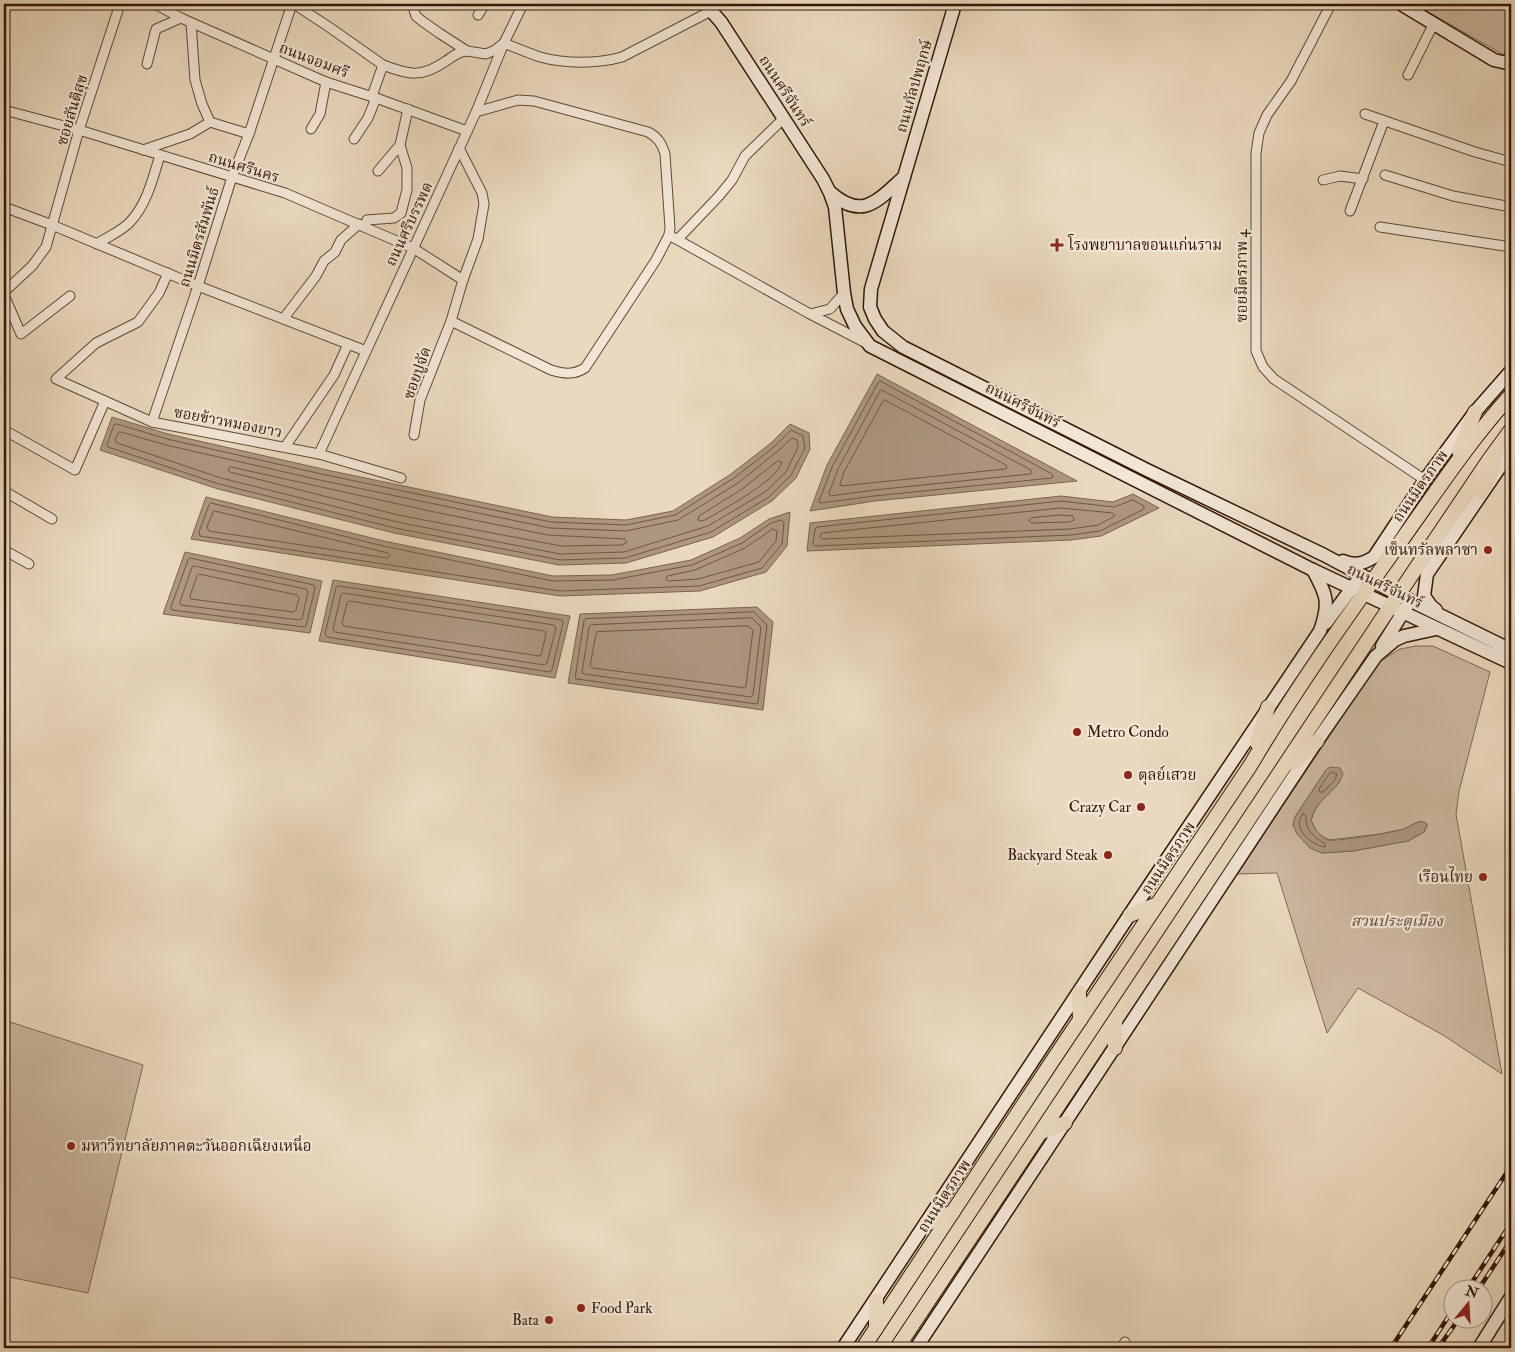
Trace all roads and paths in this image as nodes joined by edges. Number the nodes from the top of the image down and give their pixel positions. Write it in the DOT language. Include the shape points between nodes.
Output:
graph roads {
  1 [pos="120,4"];
  2 [pos="155,4"];
  3 [pos="293,4"];
  4 [pos="412,4"];
  5 [pos="486,4"];
  6 [pos="522,4"];
  7 [pos="955,4"];
  8 [pos="1331,4"];
  9 [pos="1401,4"];
  10 [pos="710,6"];
  11 [pos="478,15"];
  12 [pos="181,18"];
  13 [pos="191,23"];
  14 [pos="1434,23"];
  15 [pos="504,43"];
  16 [pos="467,51"];
  17 [pos="274,60"];
  18 [pos="1511,62"];
  19 [pos="147,64"];
  20 [pos="383,65"];
  21 [pos="1408,75"];
  22 [pos="326,82"];
  23 [pos="374,97"];
  24 [pos="408,109"];
  25 [pos="4,110"];
  26 [pos="476,112"];
  27 [pos="1365,114"];
  28 [pos="784,118"];
  29 [pos="1384,121"];
  30 [pos="210,122"];
  31 [pos="79,130"];
  32 [pos="311,130"];
  33 [pos="467,131"];
  34 [pos="249,134"];
  35 [pos="354,139"];
  36 [pos="400,144"];
  37 [pos="459,148"];
  38 [pos="143,150"];
  39 [pos="160,155"];
  40 [pos="1511,162"];
  41 [pos="378,171"];
  42 [pos="1385,174"];
  43 [pos="232,177"];
  44 [pos="904,177"];
  45 [pos="1323,180"];
  46 [pos="1362,180"];
  47 [pos="830,193"];
  48 [pos="4,207"];
  49 [pos="1511,207"];
  50 [pos="1350,211"];
  51 [pos="52,225"];
  52 [pos="362,225"];
  53 [pos="1380,227"];
  54 [pos="669,234"];
  55 [pos="678,239"];
  56 [pos="97,244"];
  57 [pos="1511,247"];
  58 [pos="413,248"];
  59 [pos="168,273"];
  60 [pos="463,280"];
  61 [pos="198,286"];
  62 [pos="844,293"];
  63 [pos="4,294"];
  64 [pos="70,296"];
  65 [pos="810,314"];
  66 [pos="284,318"];
  67 [pos="451,321"];
  68 [pos="883,331"];
  69 [pos="348,344"];
  70 [pos="870,346"];
  71 [pos="366,351"];
  72 [pos="1511,371"];
  73 [pos="1511,395"];
  74 [pos="105,402"];
  75 [pos="1475,412"];
  76 [pos="152,422"];
  77 [pos="4,430"];
  78 [pos="1508,434"];
  79 [pos="414,435"];
  80 [pos="285,447"];
  81 [pos="1511,451"];
  82 [pos="319,454"];
  83 [pos="1451,470"];
  84 [pos="401,478"];
  85 [pos="1425,480"];
  86 [pos="4,491"];
  87 [pos="1482,492"];
  88 [pos="52,519"];
  89 [pos="4,550"];
  90 [pos="1324,555"];
  91 [pos="1374,557"];
  92 [pos="29,564"];
  93 [pos="1313,570"];
  94 [pos="1427,574"];
  95 [pos="1367,578"];
  96 [pos="1358,590"];
  97 [pos="1405,598"];
  98 [pos="1396,610"];
  99 [pos="1445,616"];
  100 [pos="1436,629"];
  101 [pos="1320,631"];
  102 [pos="1511,650"];
  103 [pos="1376,656"];
  104 [pos="1511,664"];
  105 [pos="1268,708"];
  106 [pos="1313,747"];
  107 [pos="1250,766"];
  108 [pos="1277,778"];
  109 [pos="1155,905"];
  110 [pos="1130,915"];
  111 [pos="1079,993"];
  112 [pos="1080,1020"];
  113 [pos="1116,1022"];
  114 [pos="1115,1048"];
  115 [pos="1066,1123"];
  116 [pos="1042,1132"];
  117 [pos="953,1212"];
  118 [pos="926,1224"];
  119 [pos="1511,1297"];
  120 [pos="876,1300"];
  121 [pos="876,1328"];
  122 [pos="843,1348"];
  123 [pos="863,1348"];
  124 [pos="897,1348"];
  125 [pos="916,1348"];
  126 [pos="1479,1348"];
  1 -- 31 [label="street, ซอยสันติสุข"];
  2 -- 12 [label="street, ถนนจอมศรี"];
  3 -- 17 [label="street, ถนนมิตรสัมพันธ์"];
  3 -- 20 [label="street"];
  4 -- 16 [label="street" via="416,16"];
  5 -- 11 [label="street"];
  6 -- 15 [label="street, ถนนศรีบรรพด"];
  7 -- 44 [label="main road, ถนนกัลปพฤกษ์"];
  8 -- 85 [label="street, ซอยมิตรภาพ 4" via="1259,133 1256,153 1256,351 1263,367 1274,379"];
  9 -- 14 [label="main road"];
  10 -- 15 [label="street" via="612,60 563,61"];
  10 -- 28 [label="main road, ถนนศรีจันทร์"];
  12 -- 13 [label="street, ถนนจอมศรี"];
  12 -- 19 [label="street" via="156,29"];
  13 -- 17 [label="street, ถนนจอมศรี"];
  13 -- 30 [label="street" via="195,80"];
  14 -- 18 [label="main road" via="1494,60"];
  14 -- 21 [label="street"];
  15 -- 16 [label="street" via="486,54"];
  15 -- 26 [label="street, ถนนศรีบรรพด"];
  16 -- 20 [label="street" via="457,52 440,65 419,74"];
  17 -- 22 [label="street, ถนนจอมศรี"];
  17 -- 34 [label="street, ถนนมิตรสัมพันธ์"];
  20 -- 23 [label="street"];
  22 -- 23 [label="street, ถนนจอมศรี"];
  22 -- 32 [label="street" via="320,114"];
  23 -- 24 [label="street, ถนนจอมศรี"];
  23 -- 35 [label="street" via="368,118"];
  24 -- 33 [label="street, ถนนจอมศรี"];
  24 -- 36 [label="street"];
  25 -- 31 [label="street, ถนนศรีนคร"];
  26 -- 33 [label="street, ถนนศรีบรรพด"];
  26 -- 54 [label="street" via="526,100 654,135 665,154"];
  27 -- 29 [label="street"];
  28 -- 47 [label="main road, ถนนศรีจันทร์"];
  28 -- 55 [label="street" via="745,156 732,180"];
  29 -- 40 [label="street"];
  29 -- 46 [label="street"];
  30 -- 34 [label="street"];
  30 -- 38 [label="street" via="190,134"];
  31 -- 38 [label="street, ถนนศรีนคร"];
  31 -- 51 [label="street, ซอยสันติสุข"];
  33 -- 37 [label="street, ถนนศรีบรรพด"];
  34 -- 43 [label="street, ถนนมิตรสัมพันธ์"];
  36 -- 41 [label="street"];
  36 -- 52 [label="street" via="407,168 407,190 401,213 394,218 367,220"];
  37 -- 58 [label="street, ถนนศรีบรรพด"];
  37 -- 60 [label="street, ซอยปูจัด" via="482,193 484,204 478,239"];
  38 -- 39 [label="street, ถนนศรีนคร"];
  39 -- 43 [label="street, ถนนศรีนคร"];
  39 -- 56 [label="street" via="148,193 129,224"];
  42 -- 49 [label="street" via="1453,196"];
  43 -- 52 [label="street, ถนนศรีนคร" via="284,193"];
  43 -- 61 [label="street, ถนนมิตรสัมพันธ์"];
  44 -- 47 [label="main road" via="870,205 858,207 840,202"];
  44 -- 68 [label="main road, ถนนกัลปพฤกษ์" via="871,289 870,307"];
  45 -- 46 [label="street" via="1340,176"];
  46 -- 50 [label="street"];
  47 -- 62 [label="main road, ถนนศรีจันทร์"];
  48 -- 51 [label="street"];
  51 -- 56 [label="street"];
  51 -- 63 [label="street, ซอยสันติสุข" via="41,256"];
  52 -- 58 [label="street, ถนนศรีนคร"];
  52 -- 66 [label="street" via="341,240"];
  53 -- 57 [label="street"];
  54 -- 55 [label="street"];
  54 -- 67 [label="street" via="656,260 586,368 580,372 566,374 551,370"];
  55 -- 65 [label="street"];
  56 -- 59 [label="street"];
  58 -- 60 [label="street, ถนนศรีนคร"];
  58 -- 71 [label="street, ถนนศรีบรรพด"];
  59 -- 61 [label="street"];
  59 -- 74 [label="street, ซอยข้าวหมองยาว" via="159,294 138,322 96,343 56,379"];
  60 -- 67 [label="street, ซอยปูจัด"];
  61 -- 66 [label="street"];
  61 -- 76 [label="street, ถนนมิตรสัมพันธ์"];
  62 -- 65 [label="street" via="830,309"];
  62 -- 70 [label="main road, ถนนศรีจันทร์" via="855,326"];
  63 -- 64 [label="street" via="21,334"];
  65 -- 70 [label="street"];
  66 -- 69 [label="street"];
  67 -- 79 [label="street, ซอยปูจัด" via="420,400"];
  68 -- 90 [label="main road, ถนนศรีจันทร์" via="903,347 1002,398"];
  69 -- 71 [label="street"];
  69 -- 80 [label="street" via="334,375"];
  70 -- 93 [label="main road, ถนนศรีจันทร์"];
  71 -- 82 [label="street, ถนนศรีบรรพด"];
  72 -- 75 [label="main road, ถนนมิตรภาพ"];
  73 -- 83 [label="main road, ถนนมิตรภาพ"];
  74 -- 76 [label="street, ซอยข้าวหมองยาว"];
  74 -- 77 [label="street" via="75,470"];
  75 -- 83 [label="main road"];
  75 -- 85 [label="main road, ถนนมิตรภาพ"];
  76 -- 80 [label="street, ซอยข้าวหมองยาว"];
  78 -- 87 [label="main road"];
  78 -- 97 [label="main road" via="1484,467"];
  80 -- 82 [label="street, ซอยข้าวหมองยาว"];
  81 -- 87 [label="main road"];
  82 -- 84 [label="street, ซอยข้าวหมองยาว"];
  83 -- 95 [label="main road, ถนนมิตรภาพ"];
  85 -- 91 [label="main road, ถนนมิตรภาพ"];
  86 -- 88 [label="street"];
  87 -- 94 [label="main road"];
  89 -- 92 [label="street"];
  90 -- 91 [label="main road" via="1350,564 1363,564"];
  90 -- 95 [label="main road, ถนนศรีจันทร์"];
  91 -- 95 [label="main road, ถนนมิตรภาพ"];
  93 -- 96 [label="main road, ถนนศรีจันทร์"];
  93 -- 101 [label="main road" via="1326,597 1326,613"];
  94 -- 97 [label="main road"];
  94 -- 99 [label="main road" via="1424,596"];
  95 -- 96 [label="main road, ถนนมิตรภาพ"];
  95 -- 97 [label="main road, ถนนศรีจันทร์"];
  96 -- 98 [label="main road, ถนนศรีจันทร์"];
  96 -- 101 [label="main road, ถนนมิตรภาพ"];
  96 -- 107 [label="main road, ถนนมิตรภาพ"];
  97 -- 98 [label="main road"];
  97 -- 99 [label="main road, ถนนศรีจันทร์"];
  98 -- 100 [label="main road, ถนนศรีจันทร์"];
  98 -- 103 [label="main road"];
  98 -- 108 [label="main road"];
  99 -- 102 [label="main road, ถนนศรีจันทร์"];
  100 -- 103 [label="main road" via="1404,636"];
  100 -- 104 [label="main road, ถนนศรีจันทร์"];
  101 -- 105 [label="main road, ถนนมิตรภาพ"];
  103 -- 106 [label="main road"];
  105 -- 107 [label="main road"];
  105 -- 110 [label="main road, ถนนมิตรภาพ"];
  106 -- 108 [label="main road"];
  106 -- 114 [label="main road"];
  107 -- 109 [label="main road, ถนนมิตรภาพ"];
  108 -- 113 [label="main road"];
  109 -- 110 [label="main road"];
  109 -- 112 [label="main road, ถนนมิตรภาพ"];
  110 -- 111 [label="main road, ถนนมิตรภาพ"];
  111 -- 112 [label="main road"];
  111 -- 118 [label="main road, ถนนมิตรภาพ"];
  112 -- 117 [label="main road, ถนนมิตรภาพ"];
  113 -- 114 [label="main road"];
  113 -- 116 [label="main road"];
  114 -- 115 [label="main road"];
  115 -- 116 [label="main road"];
  115 -- 125 [label="main road"];
  116 -- 124 [label="main road"];
  117 -- 118 [label="main road"];
  117 -- 121 [label="main road, ถนนมิตรภาพ"];
  118 -- 120 [label="main road, ถนนมิตรภาพ"];
  119 -- 126 [label="main road"];
  120 -- 121 [label="main road"];
  120 -- 122 [label="main road, ถนนมิตรภาพ"];
  121 -- 123 [label="main road, ถนนมิตรภาพ"];
}
